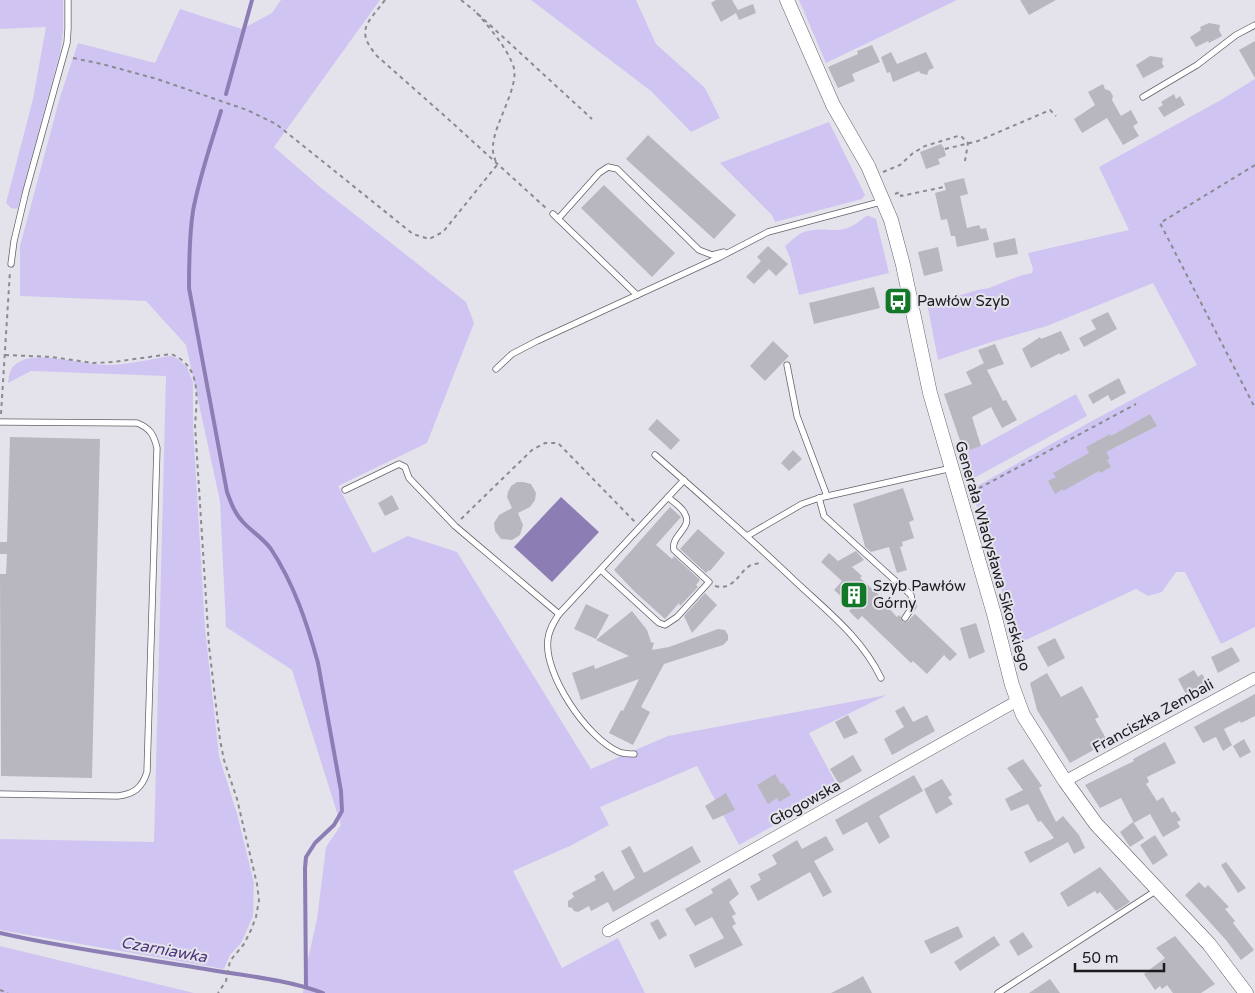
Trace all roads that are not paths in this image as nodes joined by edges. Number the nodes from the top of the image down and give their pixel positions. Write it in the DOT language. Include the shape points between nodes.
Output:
graph roads {
  1 [pos="68,0"];
  2 [pos="788,0"];
  3 [pos="1255,24"];
  4 [pos="1144,97"];
  5 [pos="887,199"];
  6 [pos="553,214"];
  7 [pos="558,219"];
  8 [pos="733,250"];
  9 [pos="11,264"];
  10 [pos="637,295"];
  11 [pos="787,365"];
  12 [pos="496,370"];
  13 [pos="1,422"];
  14 [pos="655,455"];
  15 [pos="952,468"];
  16 [pos="684,480"];
  17 [pos="345,490"];
  18 [pos="827,496"];
  19 [pos="668,497"];
  20 [pos="819,498"];
  21 [pos="747,536"];
  22 [pos="600,570"];
  23 [pos="559,614"];
  24 [pos="904,618"];
  25 [pos="881,678"];
  26 [pos="1255,678"];
  27 [pos="1017,701"];
  28 [pos="634,754"];
  29 [pos="1065,781"];
  30 [pos="0,794"];
  31 [pos="1157,890"];
  32 [pos="608,931"];
  33 [pos="998,993"];
  34 [pos="1246,993"];
  1 -- 9 [label="lane" via="68,29 63,56 23,200"];
  2 -- 5 [label="street, Generała Władysława Sikorskiego" via="833,105"];
  3 -- 4 [label="lane"];
  5 -- 8 [label="lane" via="768,232"];
  5 -- 15 [label="street, Generała Władysława Sikorskiego" via="930,393"];
  6 -- 7 [label="lane"];
  7 -- 8 [label="lane" via="608,167 617,169 699,250 712,255"];
  7 -- 10 [label="lane"];
  8 -- 10 [label="lane"];
  10 -- 12 [label="lane" via="512,354"];
  11 -- 18 [label="lane" via="797,416"];
  13 -- 30 [label="lane" via="137,423 147,427 155,436 157,448 147,772 144,782 130,795"];
  14 -- 16 [label="lane"];
  15 -- 18 [label="lane"];
  15 -- 27 [label="street, Generała Władysława Sikorskiego"];
  16 -- 19 [label="lane"];
  16 -- 21 [label="lane"];
  17 -- 23 [label="lane" via="399,464 405,467 409,478 454,526"];
  18 -- 20 [label="lane"];
  19 -- 22 [label="lane"];
  19 -- 22 [label="lane" via="687,518 686,526 674,541 674,550 709,582 677,617 665,625 659,623"];
  20 -- 21 [label="lane" via="802,504"];
  20 -- 24 [label="lane" via="824,516 911,595 913,606"];
  21 -- 25 [label="lane" via="853,636"];
  22 -- 23 [label="lane"];
  23 -- 28 [label="lane" via="550,627 548,656 560,687 592,732 621,753"];
  26 -- 29 [label="street, Franciszka Zembali"];
  27 -- 29 [label="street, Generała Władysława Sikorskiego" via="1029,726"];
  27 -- 32 [label="street, Głogowska"];
  29 -- 31 [label="street, Generała Władysława Sikorskiego" via="1096,824"];
  31 -- 33 [label="lane"];
  31 -- 34 [label="street, Generała Władysława Sikorskiego" via="1209,944"];
}
